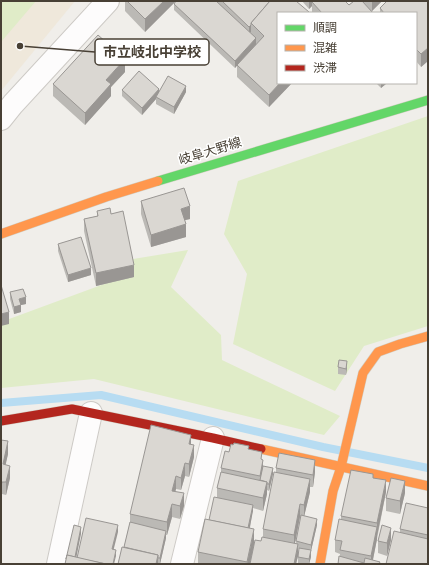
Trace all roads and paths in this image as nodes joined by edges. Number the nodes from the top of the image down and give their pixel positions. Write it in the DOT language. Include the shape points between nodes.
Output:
graph roads {
  1 [pos="108,1"];
  2 [pos="428,100"];
  3 [pos="1,119"];
  4 [pos="1,234"];
  5 [pos="428,336"];
  6 [pos="91,413"];
  7 [pos="1,421"];
  8 [pos="213,438"];
  9 [pos="341,467"];
  10 [pos="428,486"];
  11 [pos="58,564"];
  12 [pos="182,564"];
  13 [pos="320,564"];
  1 -- 3 [label="street"];
  2 -- 4 [label="street, 岐阜大野線" via="106,196"];
  5 -- 9 [label="street" via="378,352 364,373"];
  6 -- 7 [label="street" via="72,410"];
  6 -- 8 [label="street"];
  6 -- 11 [label="street"];
  8 -- 9 [label="street"];
  8 -- 12 [label="street"];
  9 -- 10 [label="street"];
  9 -- 13 [label="street" via="333,491"];
}
